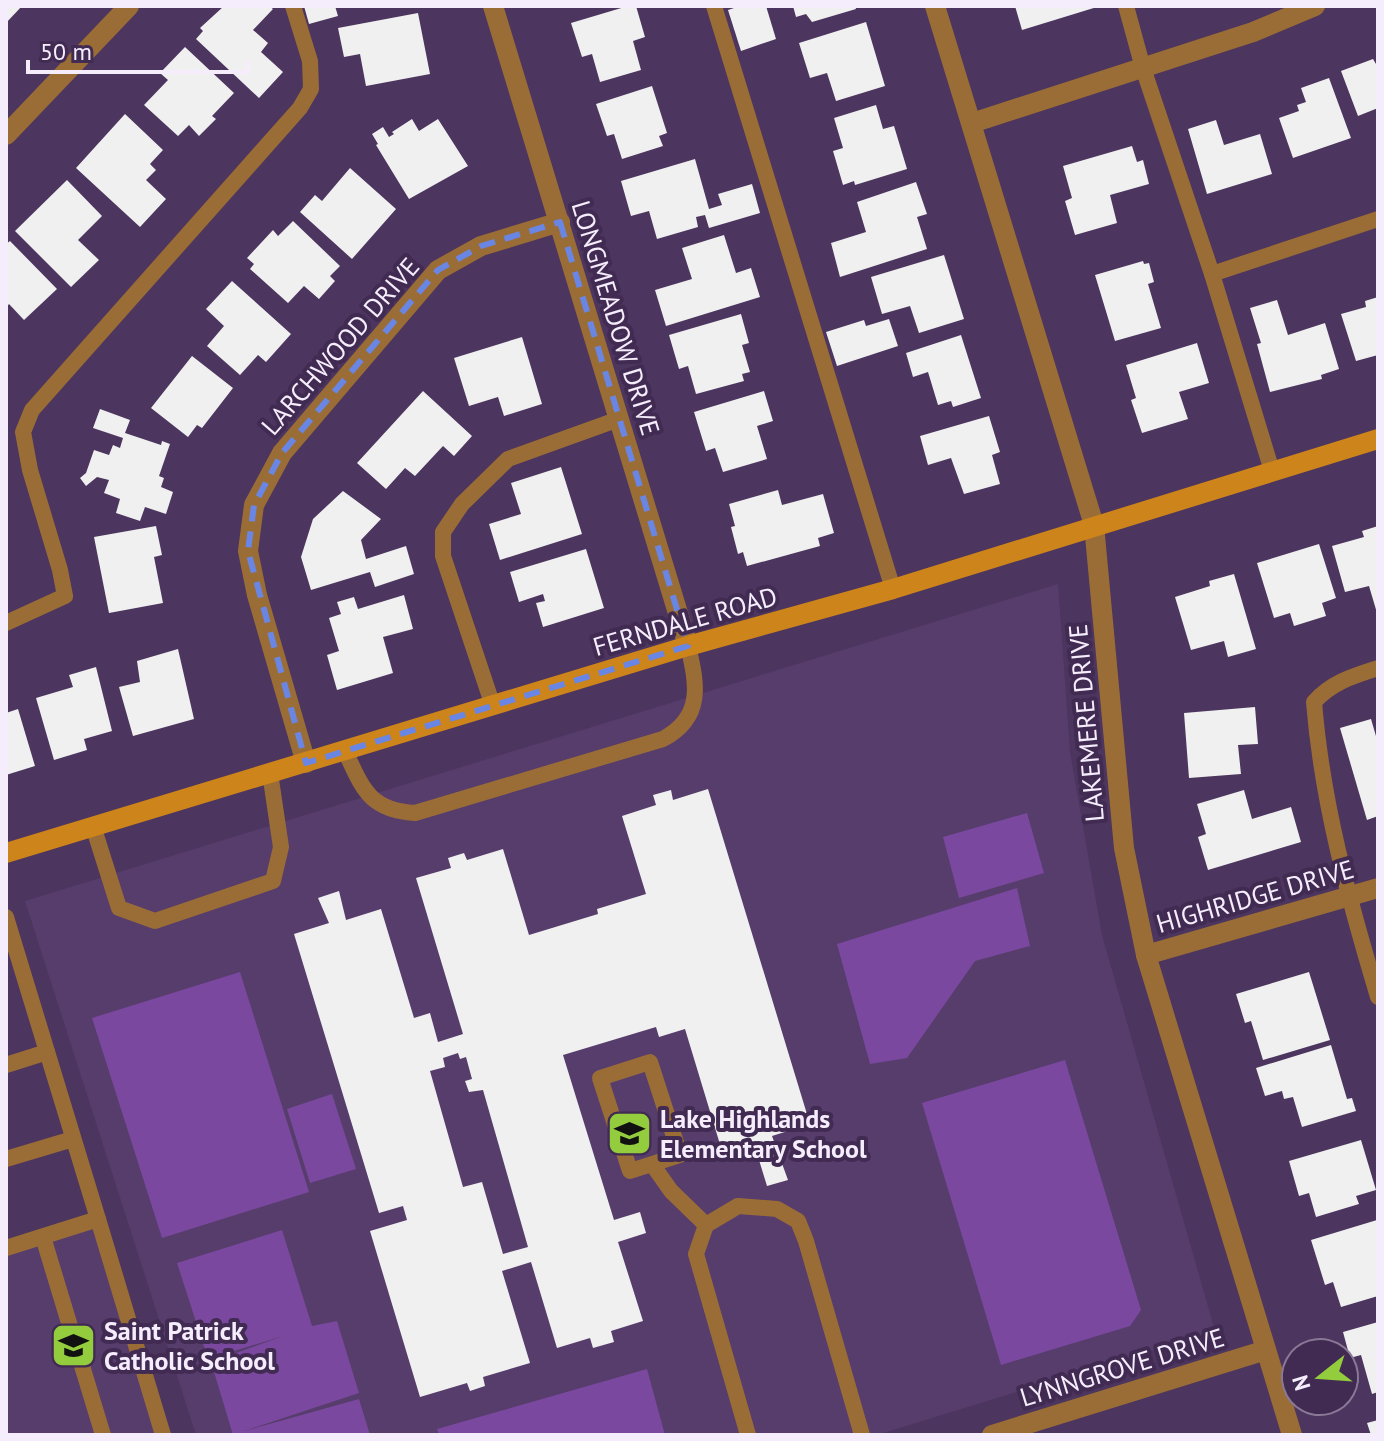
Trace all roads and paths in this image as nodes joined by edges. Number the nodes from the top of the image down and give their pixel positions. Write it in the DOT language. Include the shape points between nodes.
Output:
graph roads {
  1 [pos="129,6"];
  2 [pos="293,6"];
  3 [pos="493,6"];
  4 [pos="714,6"];
  5 [pos="935,6"];
  6 [pos="1126,6"];
  7 [pos="1315,6"];
  8 [pos="1143,68"];
  9 [pos="972,123"];
  10 [pos="6,135"];
  11 [pos="1378,219"];
  12 [pos="560,222"];
  13 [pos="1212,274"];
  14 [pos="619,419"];
  15 [pos="1378,439"];
  16 [pos="1272,471"];
  17 [pos="1094,525"];
  18 [pos="893,589"];
  19 [pos="6,623"];
  20 [pos="688,646"];
  21 [pos="1378,668"];
  22 [pos="493,706"];
  23 [pos="345,751"];
  24 [pos="306,763"];
  25 [pos="270,773"];
  26 [pos="93,826"];
  27 [pos="6,853"];
  28 [pos="1378,888"];
  29 [pos="1348,896"];
  30 [pos="6,917"];
  31 [pos="1146,955"];
  32 [pos="23,974"];
  33 [pos="6,980"];
  34 [pos="1378,997"];
  35 [pos="47,1052"];
  36 [pos="6,1065"];
  37 [pos="73,1139"];
  38 [pos="6,1159"];
  39 [pos="652,1164"];
  40 [pos="98,1219"];
  41 [pos="706,1225"];
  42 [pos="43,1237"];
  43 [pos="6,1248"];
  44 [pos="1266,1350"];
  45 [pos="103,1435"];
  46 [pos="163,1435"];
  47 [pos="748,1435"];
  48 [pos="862,1435"];
  49 [pos="992,1435"];
  50 [pos="1292,1435"];
  1 -- 10 [label="street"];
  2 -- 19 [label="lane" via="310,61 311,89 300,108 32,410 23,432 27,457 65,596"];
  3 -- 12 [label="street, LONGMEADOW DRIVE"];
  4 -- 18 [label="lane"];
  5 -- 9 [label="street, LAKEMERE DRIVE"];
  6 -- 8 [label="lane"];
  7 -- 8 [label="street"];
  8 -- 9 [label="street"];
  8 -- 13 [label="lane"];
  9 -- 17 [label="street, LAKEMERE DRIVE"];
  11 -- 13 [label="lane"];
  12 -- 14 [label="street, LONGMEADOW DRIVE"];
  12 -- 24 [label="street, LARCHWOOD DRIVE" via="481,246 438,270 282,453 254,505 248,551"];
  13 -- 16 [label="lane"];
  14 -- 20 [label="street, LONGMEADOW DRIVE"];
  14 -- 22 [label="lane" via="508,459 462,504 443,532 443,556"];
  15 -- 16 [label="street, FERNDALE ROAD"];
  16 -- 17 [label="street, FERNDALE ROAD"];
  17 -- 18 [label="street, FERNDALE ROAD"];
  17 -- 31 [label="street, LAKEMERE DRIVE" via="1124,848"];
  18 -- 20 [label="street, FERNDALE ROAD"];
  20 -- 22 [label="street, FERNDALE ROAD"];
  20 -- 23 [label="lane" via="697,684 694,699 678,731 663,739 415,813 393,812 375,802 362,788"];
  21 -- 29 [label="lane" via="1343,679 1314,702 1319,754"];
  22 -- 23 [label="street, FERNDALE ROAD"];
  23 -- 24 [label="street, FERNDALE ROAD"];
  24 -- 25 [label="street, FERNDALE ROAD"];
  25 -- 26 [label="street, FERNDALE ROAD"];
  25 -- 26 [label="lane" via="281,847 273,881 155,921 119,908"];
  26 -- 27 [label="street, FERNDALE ROAD"];
  28 -- 29 [label="street, HIGHRIDGE DRIVE"];
  29 -- 31 [label="street, HIGHRIDGE DRIVE"];
  29 -- 34 [label="lane"];
  30 -- 32 [label="lane"];
  31 -- 44 [label="street, LAKEMERE DRIVE"];
  32 -- 33 [label="lane"];
  32 -- 35 [label="lane"];
  35 -- 36 [label="lane"];
  35 -- 37 [label="lane"];
  37 -- 38 [label="lane"];
  37 -- 40 [label="lane"];
  39 -- 39 [label="lane" via="630,1171 600,1078 650,1062 680,1155"];
  39 -- 41 [label="lane"];
  40 -- 42 [label="lane"];
  40 -- 46 [label="lane"];
  41 -- 47 [label="lane" via="696,1254"];
  41 -- 48 [label="lane" via="738,1206 777,1209 798,1221"];
  42 -- 43 [label="lane"];
  42 -- 45 [label="lane"];
  44 -- 49 [label="street, LYNNGROVE DRIVE"];
  44 -- 50 [label="street, LAKEMERE DRIVE"];
}
